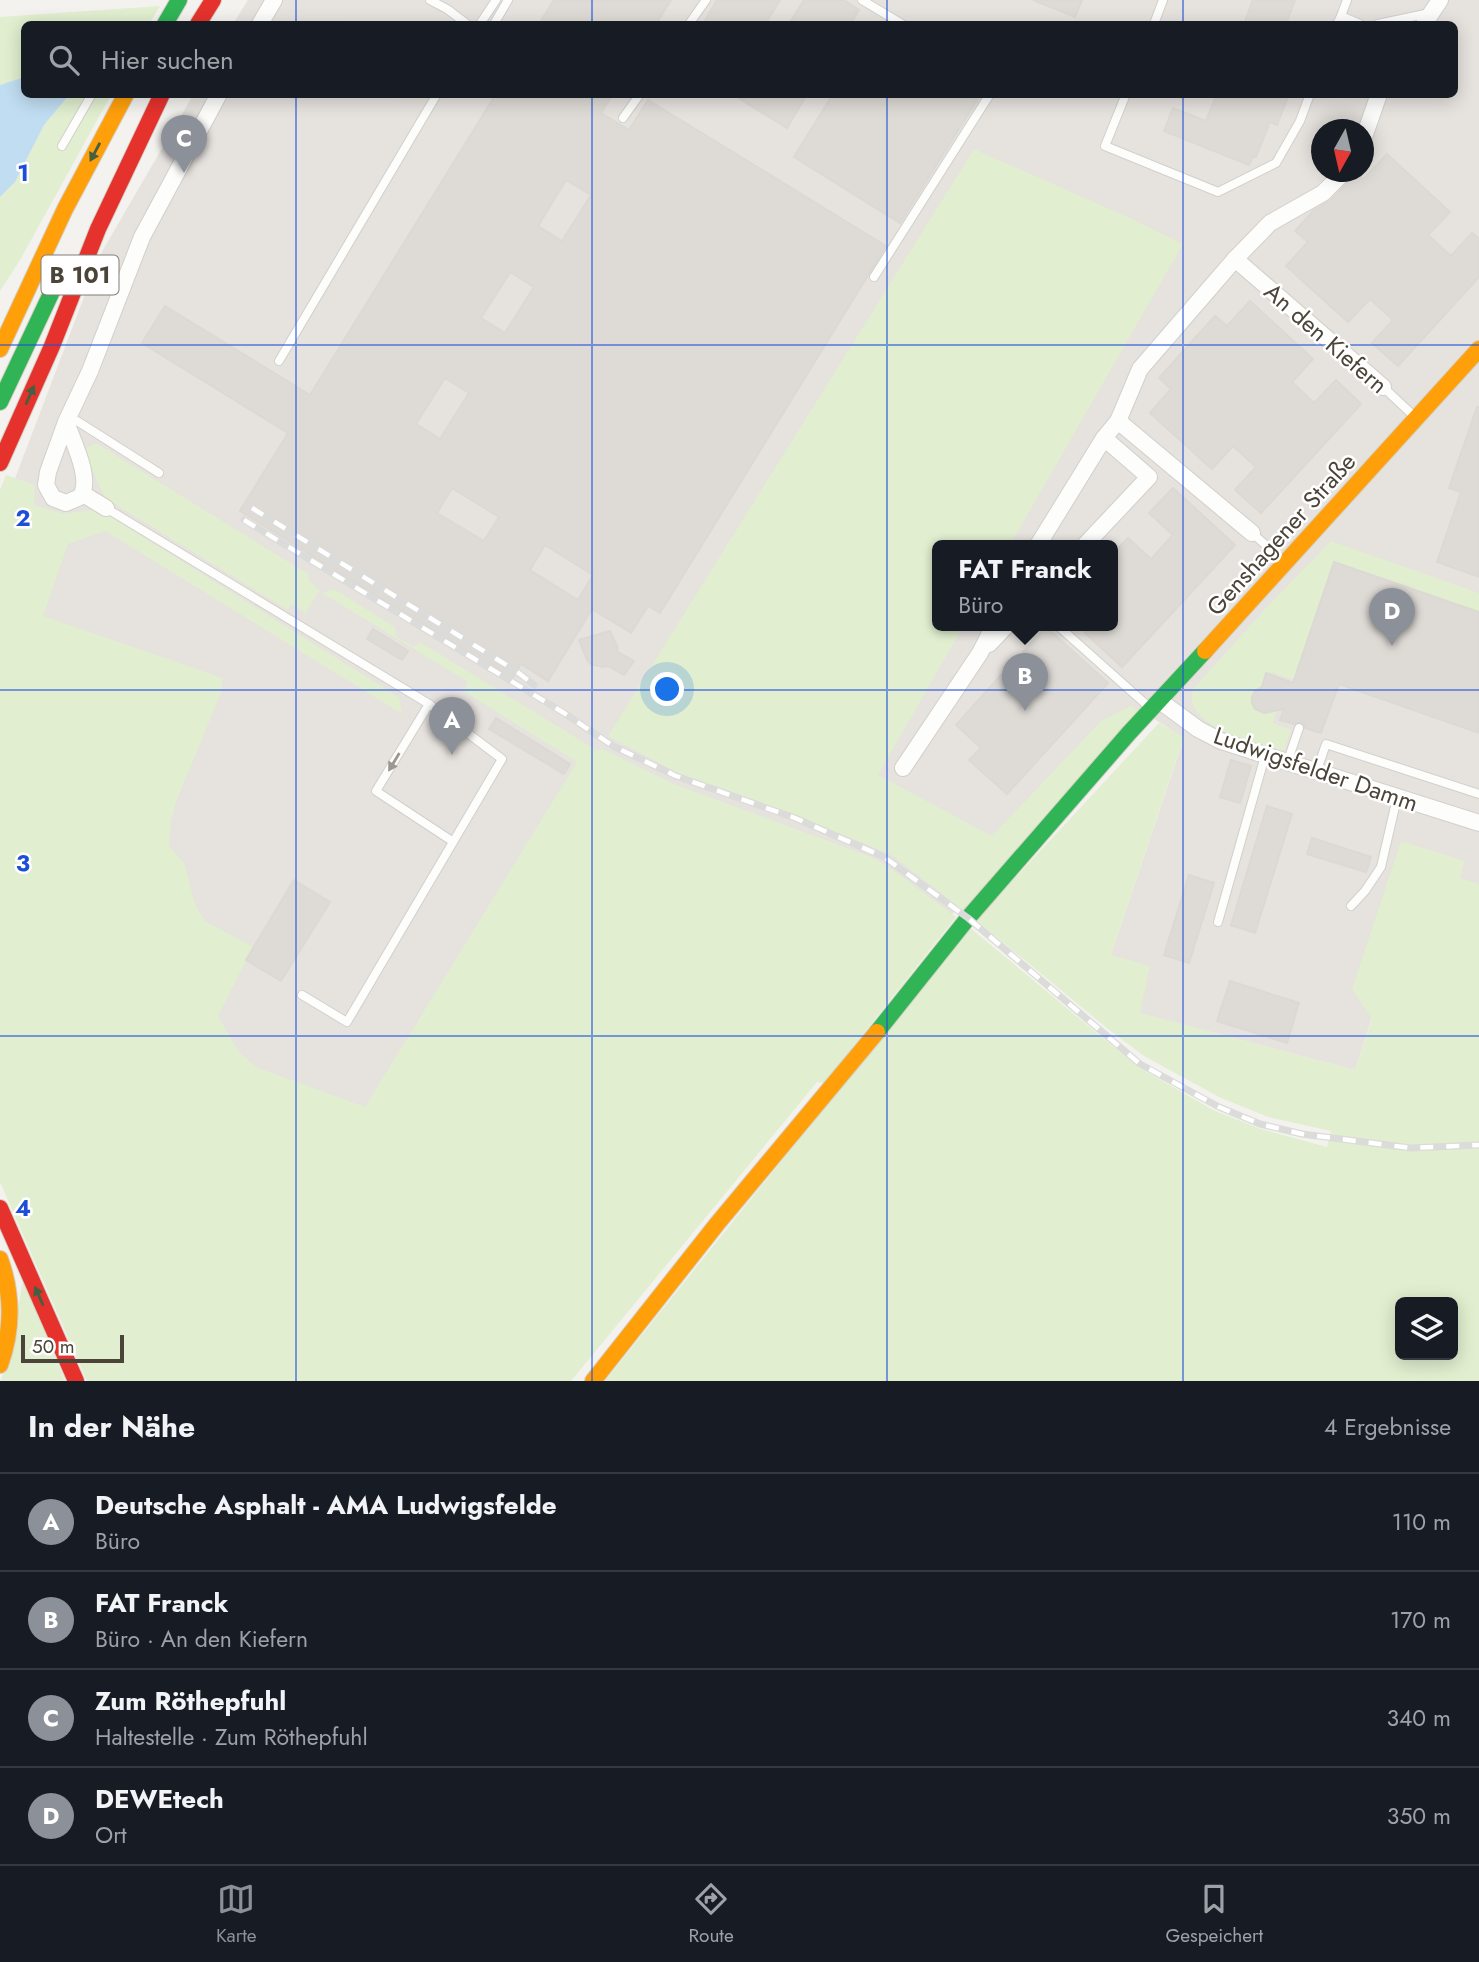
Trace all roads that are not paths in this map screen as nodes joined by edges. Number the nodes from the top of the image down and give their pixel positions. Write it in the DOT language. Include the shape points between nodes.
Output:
graph roads {
  1 [pos="178,0"];
  2 [pos="213,0"];
  3 [pos="274,0"];
  4 [pos="430,0"];
  5 [pos="496,0"];
  6 [pos="508,0"];
  7 [pos="706,0"];
  8 [pos="862,0"];
  9 [pos="1163,0"];
  10 [pos="1347,0"];
  11 [pos="1432,12"];
  12 [pos="1339,20"];
  13 [pos="166,21"];
  14 [pos="200,21"];
  15 [pos="262,21"];
  16 [pos="463,21"];
  17 [pos="482,21"];
  18 [pos="496,21"];
  19 [pos="691,21"];
  20 [pos="897,21"];
  21 [pos="1155,21"];
  22 [pos="1392,21"];
  23 [pos="90,98"];
  24 [pos="124,98"];
  25 [pos="157,98"];
  26 [pos="157,98"];
  27 [pos="217,98"];
  28 [pos="436,98"];
  29 [pos="637,98"];
  30 [pos="987,98"];
  31 [pos="1124,98"];
  32 [pos="1309,98"];
  33 [pos="1378,98"];
  34 [pos="623,118"];
  35 [pos="1370,119"];
  36 [pos="62,146"];
  37 [pos="1333,182"];
  38 [pos="65,209"];
  39 [pos="1235,259"];
  40 [pos="874,277"];
  41 [pos="5,300"];
  42 [pos="0,349"];
  43 [pos="1475,359"];
  44 [pos="279,361"];
  45 [pos="1383,387"];
  46 [pos="0,402"];
  47 [pos="1416,418"];
  48 [pos="1118,421"];
  49 [pos="66,422"];
  50 [pos="1104,438"];
  51 [pos="52,461"];
  52 [pos="0,463"];
  53 [pos="80,463"];
  54 [pos="159,473"];
  55 [pos="83,494"];
  56 [pos="106,508"];
  57 [pos="1252,533"];
  58 [pos="1041,540"];
  59 [pos="1089,540"];
  60 [pos="1286,562"];
  61 [pos="991,631"];
  62 [pos="1001,631"];
  63 [pos="1064,631"];
  64 [pos="980,653"];
  65 [pos="429,704"];
  66 [pos="1156,705"];
  67 [pos="1300,728"];
  68 [pos="1265,756"];
  69 [pos="1287,763"];
  70 [pos="903,768"];
  71 [pos="1316,773"];
  72 [pos="1479,794"];
  73 [pos="1397,798"];
  74 [pos="1479,823"];
  75 [pos="452,841"];
  76 [pos="1351,906"];
  77 [pos="1218,922"];
  78 [pos="302,995"];
  79 [pos="0,1208"];
  80 [pos="0,1259"];
  81 [pos="0,1365"];
  82 [pos="76,1381"];
  83 [pos="593,1381"];
  1 -- 13 [label="main road"];
  2 -- 14 [label="main road"];
  3 -- 15 [label="street"];
  4 -- 16 [label="lane"];
  5 -- 17 [label="lane"];
  6 -- 18 [label="lane"];
  7 -- 19 [label="lane"];
  8 -- 20 [label="lane"];
  9 -- 21 [label="lane"];
  10 -- 12 [label="lane"];
  11 -- 22 [label="lane"];
  23 -- 36 [label="lane"];
  24 -- 38 [label="main road, B 101, one-way"];
  25 -- 46 [label="main road, B 101" via="73,248"];
  52 -- 26 [label="main road, B 101, one-way"];
  27 -- 49 [label="street" via="142,237"];
  28 -- 44 [label="lane"];
  29 -- 34 [label="lane"];
  30 -- 40 [label="lane"];
  31 -- 32 [label="lane" via="1105,146 1218,192 1276,163"];
  33 -- 35 [label="street"];
  37 -- 39 [label="street" via="1323,193 1270,223"];
  38 -- 41 [label="main road, B 101"];
  38 -- 42 [label="main road, B 101"];
  39 -- 45 [label="street, An den Kiefern"];
  39 -- 48 [label="street" via="1140,369"];
  43 -- 47 [label="main road, Genshagener Straße"];
  45 -- 47 [label="lane, An den Kiefern"];
  47 -- 60 [label="main road, Genshagener Straße"];
  48 -- 50 [label="street"];
  48 -- 57 [label="street"];
  49 -- 51 [label="street"];
  49 -- 53 [label="street"];
  49 -- 54 [label="lane" via="77,421"];
  50 -- 58 [label="street"];
  50 -- 59 [label="street" via="1149,477"];
  51 -- 53 [label="street" via="65,452"];
  51 -- 55 [label="street" via="46,485 52,498 66,503"];
  53 -- 55 [label="street"];
  55 -- 56 [label="street"];
  56 -- 65 [label="lane"];
  57 -- 60 [label="lane"];
  60 -- 66 [label="main road, Genshagener Straße"];
  61 -- 64 [label="street"];
  62 -- 64 [label="street"];
  63 -- 66 [label="lane"];
  64 -- 70 [label="street"];
  65 -- 75 [label="lane" via="502,759"];
  65 -- 75 [label="lane, one-way" via="376,791"];
  66 -- 68 [label="street, Ludwigsfelder Damm" via="1221,741"];
  66 -- 83 [label="main road, Genshagener Straße" via="968,918"];
  67 -- 69 [label="lane"];
  68 -- 69 [label="street, Ludwigsfelder Damm"];
  68 -- 77 [label="lane"];
  69 -- 71 [label="street, Ludwigsfelder Damm"];
  71 -- 72 [label="lane" via="1326,744"];
  71 -- 73 [label="street, Ludwigsfelder Damm"];
  73 -- 74 [label="street, Ludwigsfelder Damm"];
  73 -- 76 [label="lane" via="1381,867"];
  75 -- 78 [label="lane" via="347,1022"];
  82 -- 79 [label="main road, one-way"];
  80 -- 81 [label="main road" via="11,1309"];
}
